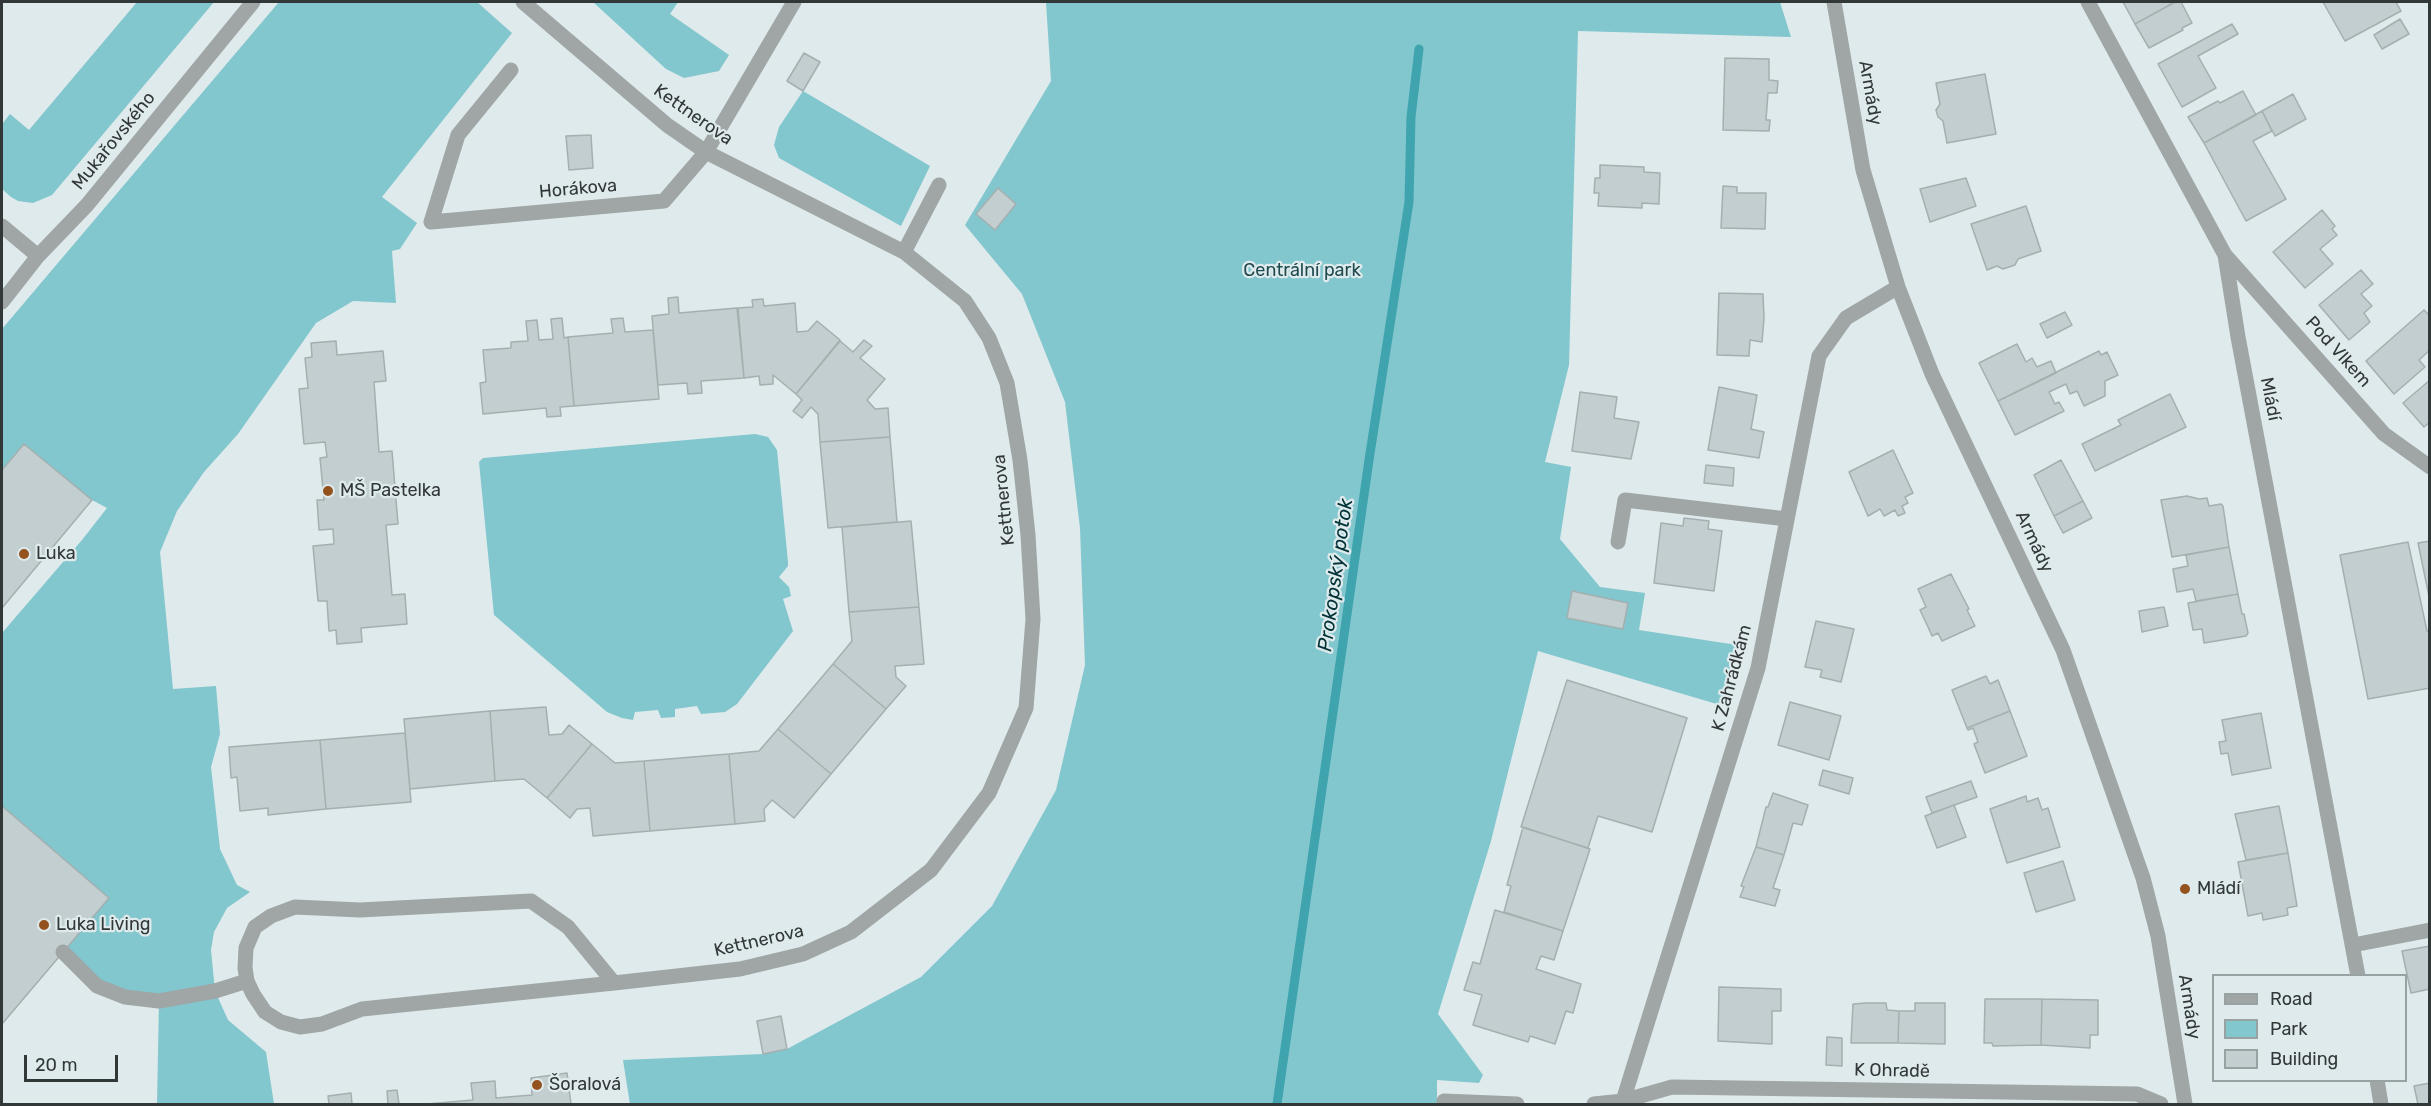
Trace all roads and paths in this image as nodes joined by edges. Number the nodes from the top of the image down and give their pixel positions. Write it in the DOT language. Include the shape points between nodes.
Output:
graph roads {
  1 [pos="253,2"];
  2 [pos="523,2"];
  3 [pos="794,2"];
  4 [pos="1834,2"];
  5 [pos="2088,2"];
  6 [pos="511,70"];
  7 [pos="706,152"];
  8 [pos="939,184"];
  9 [pos="2,226"];
  10 [pos="904,252"];
  11 [pos="2226,255"];
  12 [pos="38,256"];
  13 [pos="1898,287"];
  14 [pos="2,302"];
  15 [pos="2430,467"];
  16 [pos="1788,519"];
  17 [pos="1618,542"];
  18 [pos="2430,930"];
  19 [pos="2353,945"];
  20 [pos="63,952"];
  21 [pos="2358,974"];
  22 [pos="247,981"];
  23 [pos="614,983"];
  24 [pos="2377,1082"];
  25 [pos="1444,1101"];
  26 [pos="1622,1102"];
  27 [pos="1517,1104"];
  28 [pos="1594,1104"];
  29 [pos="2161,1104"];
  30 [pos="2185,1104"];
  31 [pos="2381,1104"];
  1 -- 12 [label="street, Mukařovského" via="87,205"];
  2 -- 7 [label="street, Kettnerova" via="667,125"];
  3 -- 7 [label="street, Horákova"];
  4 -- 13 [label="street, Armády" via="1863,170"];
  5 -- 11 [label="street, Mládí"];
  6 -- 7 [label="street, Horákova" via="458,135 431,222 664,201"];
  7 -- 10 [label="street, Kettnerova"];
  8 -- 10 [label="street"];
  9 -- 12 [label="street"];
  10 -- 23 [label="street, Kettnerova" via="965,301 989,338 1007,383 1020,460 1034,619 1026,708 989,793 931,870 851,932 803,954 740,969"];
  11 -- 15 [label="street, Pod Vlkem" via="2384,434"];
  11 -- 19 [label="street, Mládí" via="2238,337"];
  12 -- 14 [label="street, Mukařovského"];
  13 -- 16 [label="street, K Zahrádkám" via="1846,318 1819,356"];
  13 -- 30 [label="street, Armády" via="1932,374 2063,650 2109,779 2158,936"];
  16 -- 17 [label="street" via="1625,500"];
  16 -- 26 [label="street, K Zahrádkám" via="1758,668"];
  18 -- 19 [label="street"];
  19 -- 21 [label="street, Mládí"];
  20 -- 22 [label="street" via="97,986 125,997 159,1001"];
  22 -- 23 [label="street, Kettnerova" via="265,1012 300,1027 322,1024 362,1009"];
  22 -- 23 [label="street, Kettnerova" via="246,948 255,927 271,916 295,908 360,910 531,901 568,927"];
  24 -- 31 [label="street"];
  25 -- 27 [label="street"];
  26 -- 28 [label="street, K Ohradě"];
  26 -- 29 [label="street, K Ohradě" via="1672,1087 2137,1094"];
}
